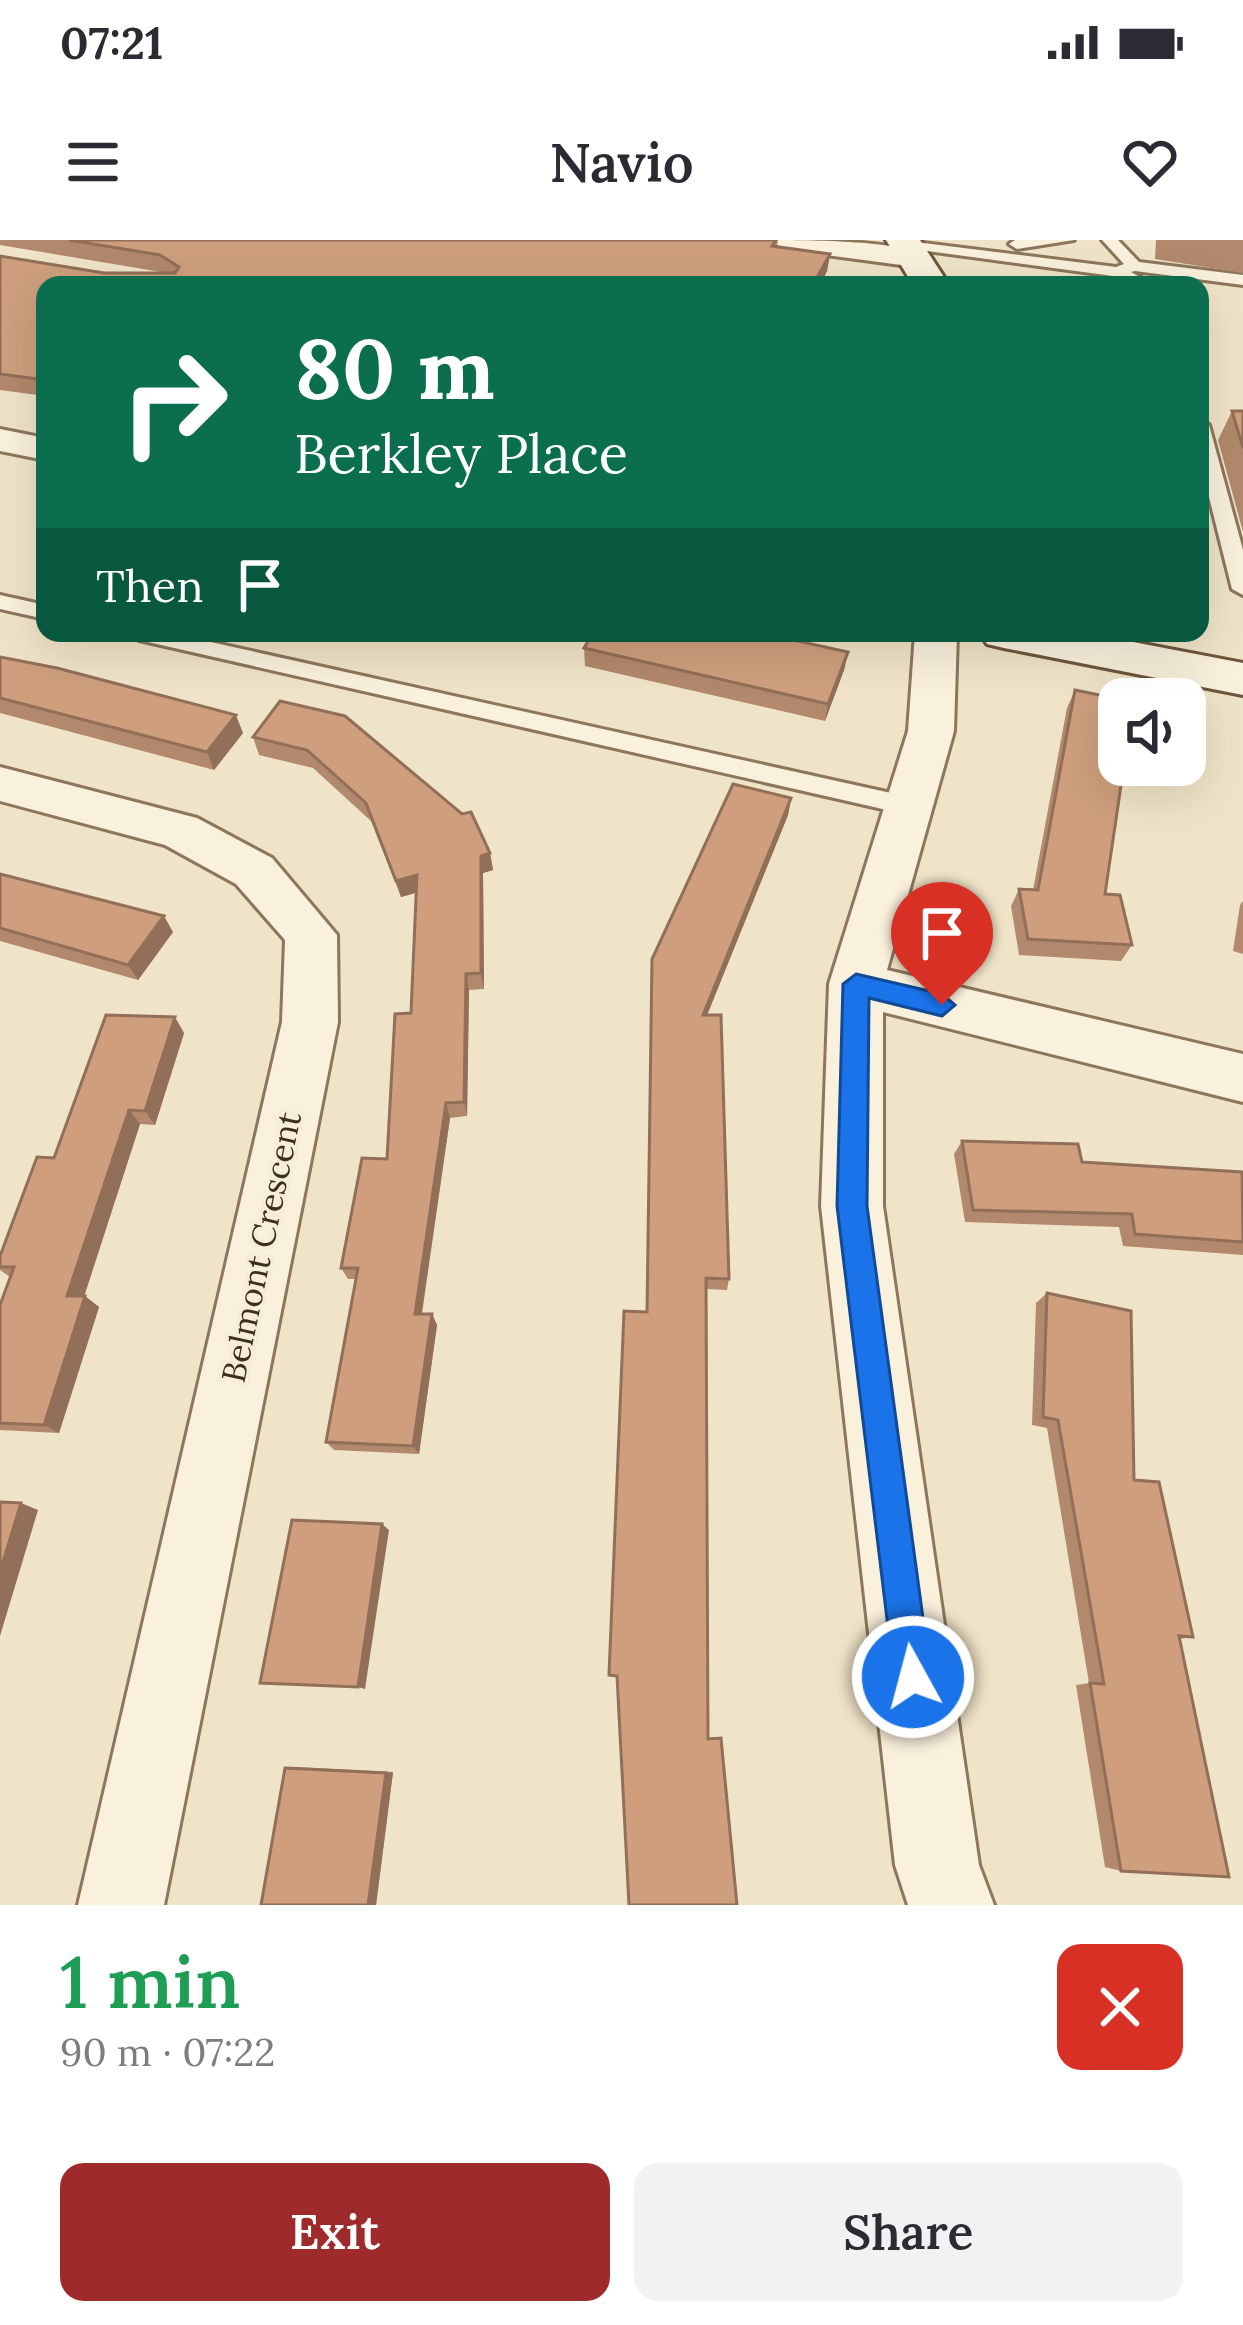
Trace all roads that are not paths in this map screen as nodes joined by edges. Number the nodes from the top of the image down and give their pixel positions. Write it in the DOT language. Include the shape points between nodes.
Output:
graph roads {
  1 [pos="781,240"];
  2 [pos="981,240"];
  3 [pos="1066,240"];
  4 [pos="1110,240"];
  5 [pos="913,256"];
  6 [pos="1126,269"];
  7 [pos="1135,276"];
  8 [pos="1200,276"];
  9 [pos="1209,277"];
  10 [pos="1243,280"];
  11 [pos="0,440"];
  12 [pos="36,446"];
  13 [pos="1209,459"];
  14 [pos="1243,589"];
  15 [pos="0,602"];
  16 [pos="36,610"];
  17 [pos="180,642"];
  18 [pos="936,642"];
  19 [pos="1051,642"];
  20 [pos="1243,679"];
  21 [pos="0,784"];
  22 [pos="909,806"];
  23 [pos="856,984"];
  24 [pos="1243,1078"];
  25 [pos="121,1905"];
  26 [pos="951,1905"];
  1 -- 5 [label="street"];
  2 -- 3 [label="lane"];
  4 -- 6 [label="lane"];
  5 -- 6 [label="lane"];
  6 -- 7 [label="lane"];
  6 -- 8 [label="lane"];
  9 -- 10 [label="lane"];
  11 -- 12 [label="street"];
  13 -- 14 [label="lane"];
  15 -- 16 [label="lane"];
  17 -- 22 [label="lane"];
  18 -- 22 [label="street" via="931,731"];
  19 -- 20 [label="street"];
  21 -- 25 [label="street, Belmont Crescent" via="180,831 254,871 311,935 310,1022"];
  22 -- 23 [label="street"];
  23 -- 24 [label="street"];
  23 -- 26 [label="street" via="852,1206 937,1865"];
}
